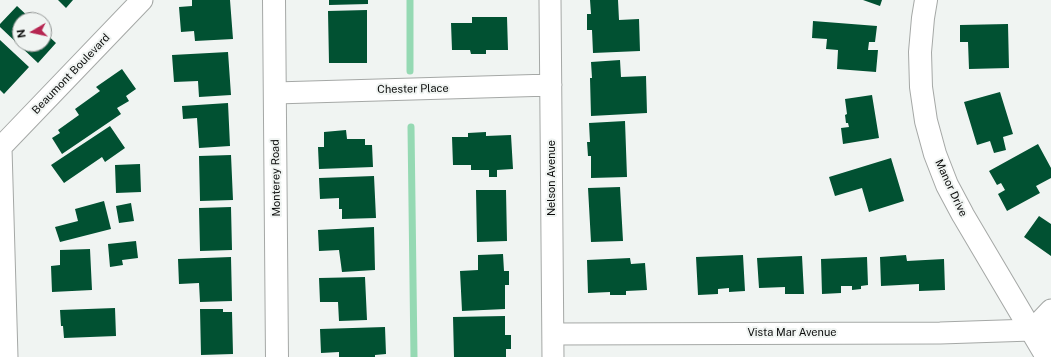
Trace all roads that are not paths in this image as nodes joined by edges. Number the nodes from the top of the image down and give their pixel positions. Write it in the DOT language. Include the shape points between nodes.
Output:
graph roads {
  1 [pos="142,0"];
  2 [pos="274,0"];
  3 [pos="550,0"];
  4 [pos="926,0"];
  5 [pos="551,85"];
  6 [pos="275,92"];
  7 [pos="0,147"];
  8 [pos="1051,310"];
  9 [pos="1041,333"];
  10 [pos="553,334"];
  11 [pos="7,357"];
  12 [pos="277,357"];
  13 [pos="553,357"];
  14 [pos="1048,357"];
  1 -- 7 [label="street, Beaumont Boulevard"];
  2 -- 6 [label="street, Monterey Road"];
  3 -- 5 [label="street, Nelson Avenue"];
  4 -- 9 [label="street, Manor Drive" via="920,52 921,87 935,154 947,185 963,215"];
  5 -- 6 [label="street, Chester Place"];
  5 -- 10 [label="street, Nelson Avenue"];
  6 -- 12 [label="street, Monterey Road"];
  7 -- 11 [label="street"];
  8 -- 9 [label="street"];
  9 -- 10 [label="street, Vista Mar Avenue"];
  9 -- 14 [label="street, Manor Drive"];
  10 -- 13 [label="street, Nelson Avenue"];
}
